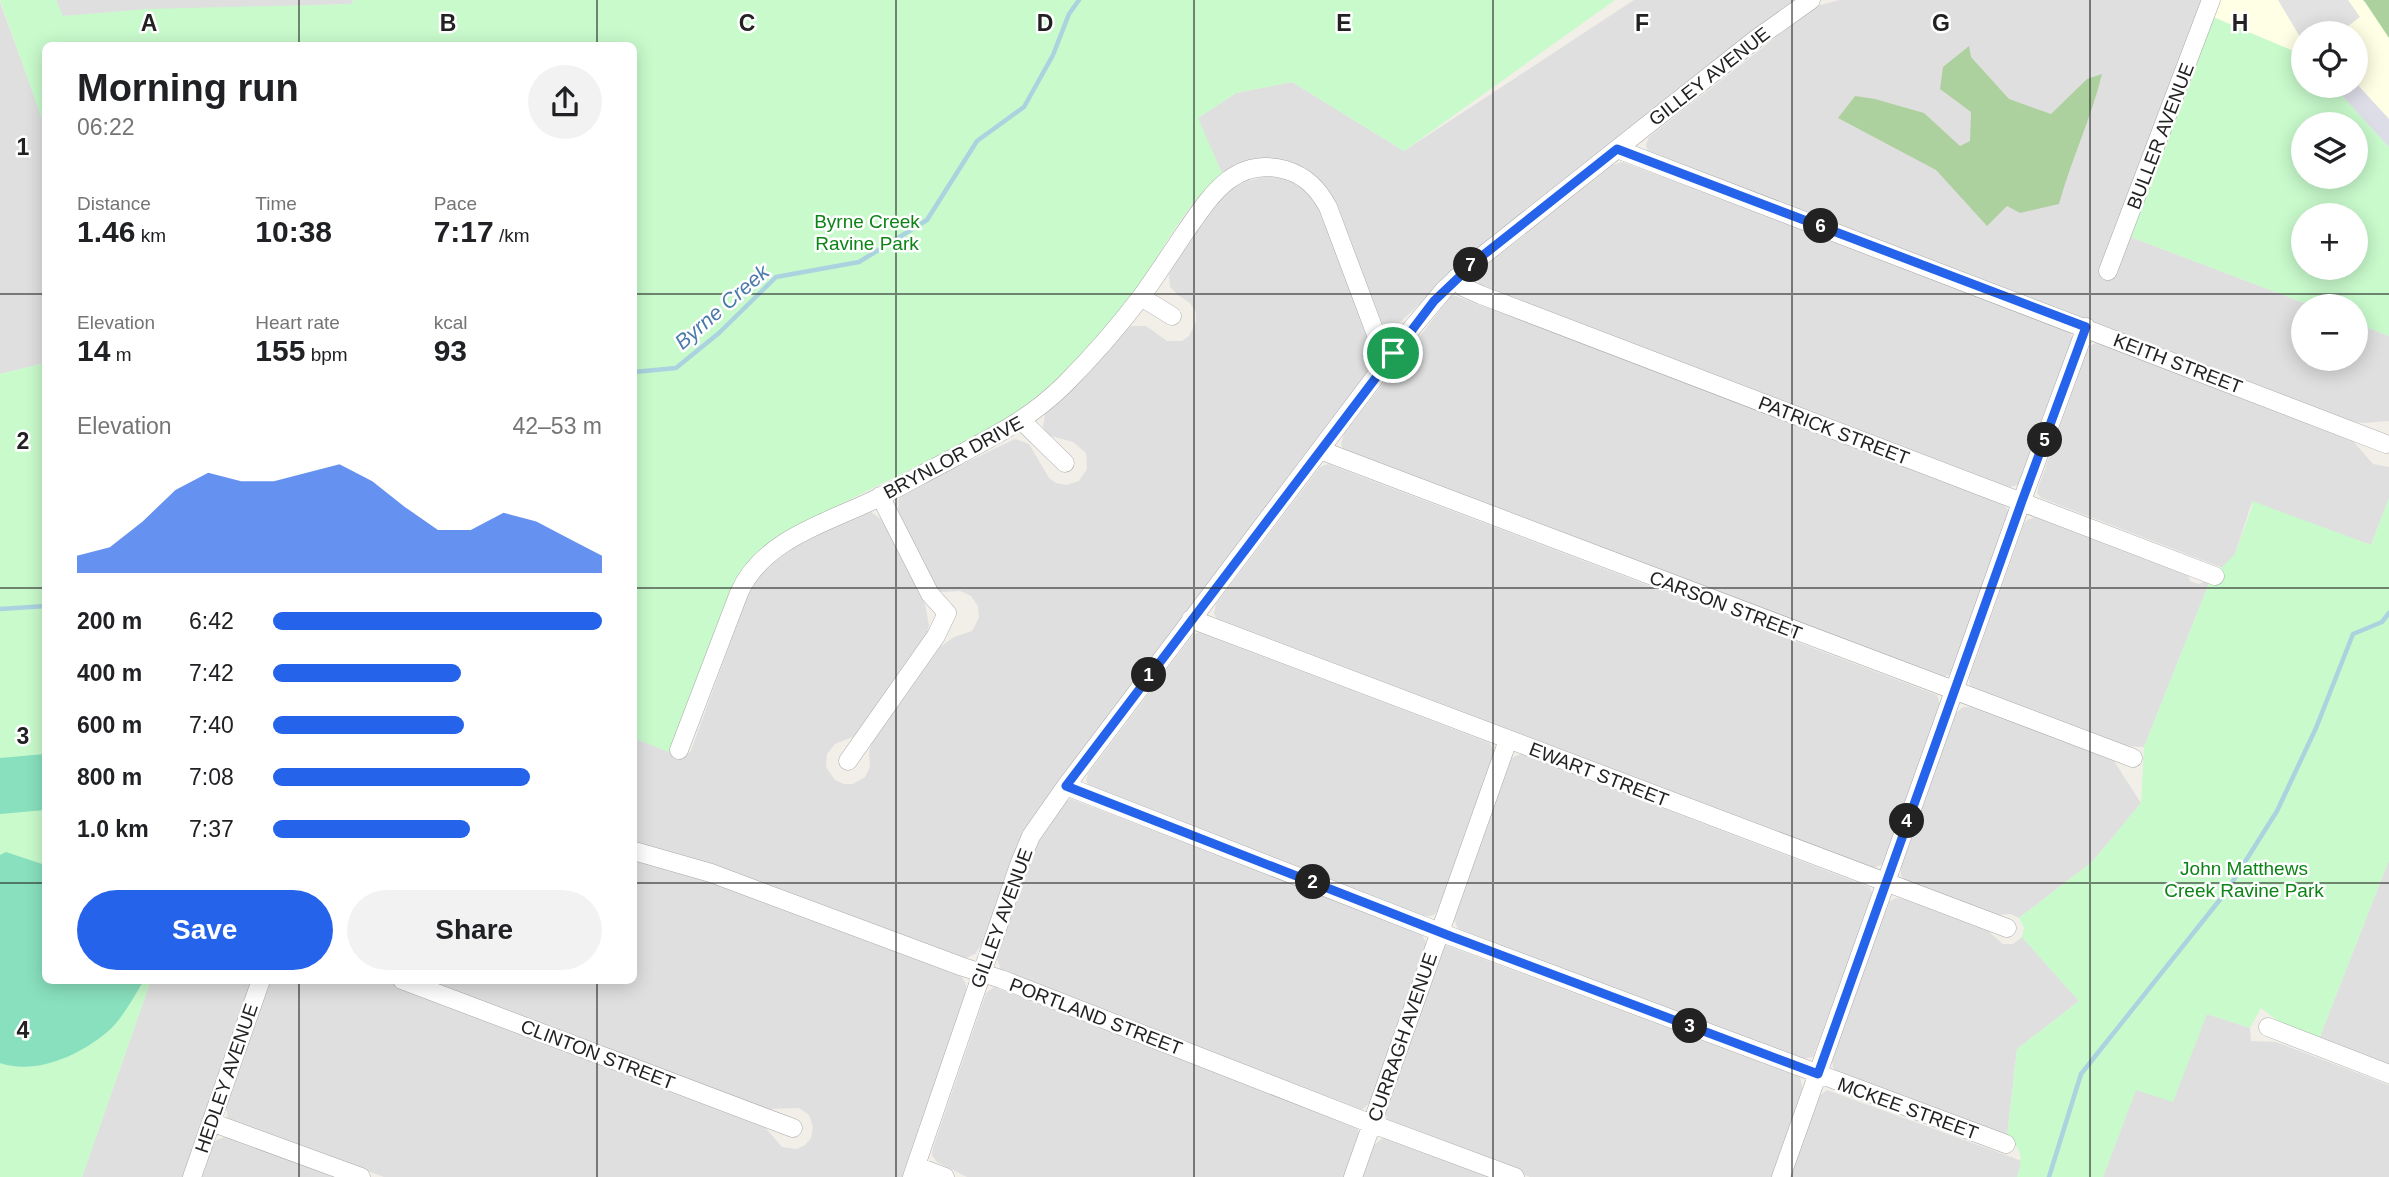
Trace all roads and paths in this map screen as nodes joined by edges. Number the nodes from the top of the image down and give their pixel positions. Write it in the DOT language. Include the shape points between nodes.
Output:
graph roads {
  1 [pos="1811,0"];
  2 [pos="2211,0"];
  3 [pos="1617,149"];
  4 [pos="2108,271"];
  5 [pos="1456,278"];
  6 [pos="1141,298"];
  7 [pos="1172,316"];
  8 [pos="2086,327"];
  9 [pos="1393,353"];
  10 [pos="1022,421"];
  11 [pos="2386,444"];
  12 [pos="1320,450"];
  13 [pos="1065,463"];
  14 [pos="880,496"];
  15 [pos="2022,501"];
  16 [pos="2215,576"];
  17 [pos="1191,619"];
  18 [pos="1954,691"];
  19 [pos="1508,740"];
  20 [pos="679,750"];
  21 [pos="2133,758"];
  22 [pos="848,761"];
  23 [pos="1066,786"];
  24 [pos="637,852"];
  25 [pos="1885,883"];
  26 [pos="2007,928"];
  27 [pos="1439,931"];
  28 [pos="982,972"];
  29 [pos="260,984"];
  30 [pos="413,984"];
  31 [pos="2268,1027"];
  32 [pos="1818,1074"];
  33 [pos="2389,1074"];
  34 [pos="211,1122"];
  35 [pos="1371,1123"];
  36 [pos="793,1128"];
  37 [pos="2006,1144"];
  38 [pos="914,1171"];
  39 [pos="192,1177"];
  40 [pos="361,1177"];
  41 [pos="945,1177"];
  42 [pos="1353,1177"];
  43 [pos="1515,1177"];
  44 [pos="1781,1177"];
  1 -- 3 [label="street, GILLEY AVENUE"];
  2 -- 4 [label="street, BULLER AVENUE"];
  3 -- 5 [label="street, GILLEY AVENUE"];
  3 -- 8 [label="street, KEITH STREET"];
  5 -- 9 [label="street, GILLEY AVENUE"];
  5 -- 15 [label="street, PATRICK STREET" via="1463,287 1481,295"];
  6 -- 7 [label="street"];
  6 -- 9 [label="street, BRYNLOR DRIVE" via="1217,188 1245,171 1279,168 1311,183 1323,199 1378,340"];
  6 -- 10 [label="street, BRYNLOR DRIVE" via="1064,385"];
  8 -- 11 [label="street, KEITH STREET"];
  8 -- 15 [label="street"];
  9 -- 12 [label="street, GILLEY AVENUE"];
  10 -- 13 [label="street"];
  10 -- 14 [label="street, BRYNLOR DRIVE"];
  12 -- 17 [label="street, GILLEY AVENUE"];
  12 -- 18 [label="street, CARSON STREET"];
  14 -- 20 [label="street, BRYNLOR DRIVE" via="780,545 752,569"];
  14 -- 22 [label="street" via="930,594 947,613 936,636"];
  15 -- 16 [label="street, PATRICK STREET"];
  15 -- 18 [label="street"];
  17 -- 19 [label="street, EWART STREET"];
  17 -- 23 [label="street, GILLEY AVENUE"];
  18 -- 21 [label="street, CARSON STREET"];
  18 -- 25 [label="street"];
  19 -- 25 [label="street, EWART STREET"];
  19 -- 27 [label="street, CURRAGH AVENUE"];
  23 -- 27 [label="street, MCKEE STREET"];
  23 -- 28 [label="street, GILLEY AVENUE" via="1026,846"];
  24 -- 28 [label="street, PORTLAND STREET" via="711,873"];
  25 -- 26 [label="street, EWART STREET"];
  25 -- 32 [label="street"];
  27 -- 32 [label="street, MCKEE STREET"];
  27 -- 35 [label="street, CURRAGH AVENUE"];
  28 -- 35 [label="street, PORTLAND STREET"];
  28 -- 38 [label="street, GILLEY AVENUE"];
  29 -- 34 [label="street, HEDLEY AVENUE"];
  30 -- 36 [label="street, CLINTON STREET"];
  31 -- 33 [label="street"];
  32 -- 37 [label="street, MCKEE STREET"];
  32 -- 44 [label="street"];
  34 -- 39 [label="street, HEDLEY AVENUE"];
  34 -- 40 [label="street"];
  35 -- 42 [label="street, CURRAGH AVENUE"];
  35 -- 43 [label="street, PORTLAND STREET"];
  38 -- 41 [label="street"];
}
